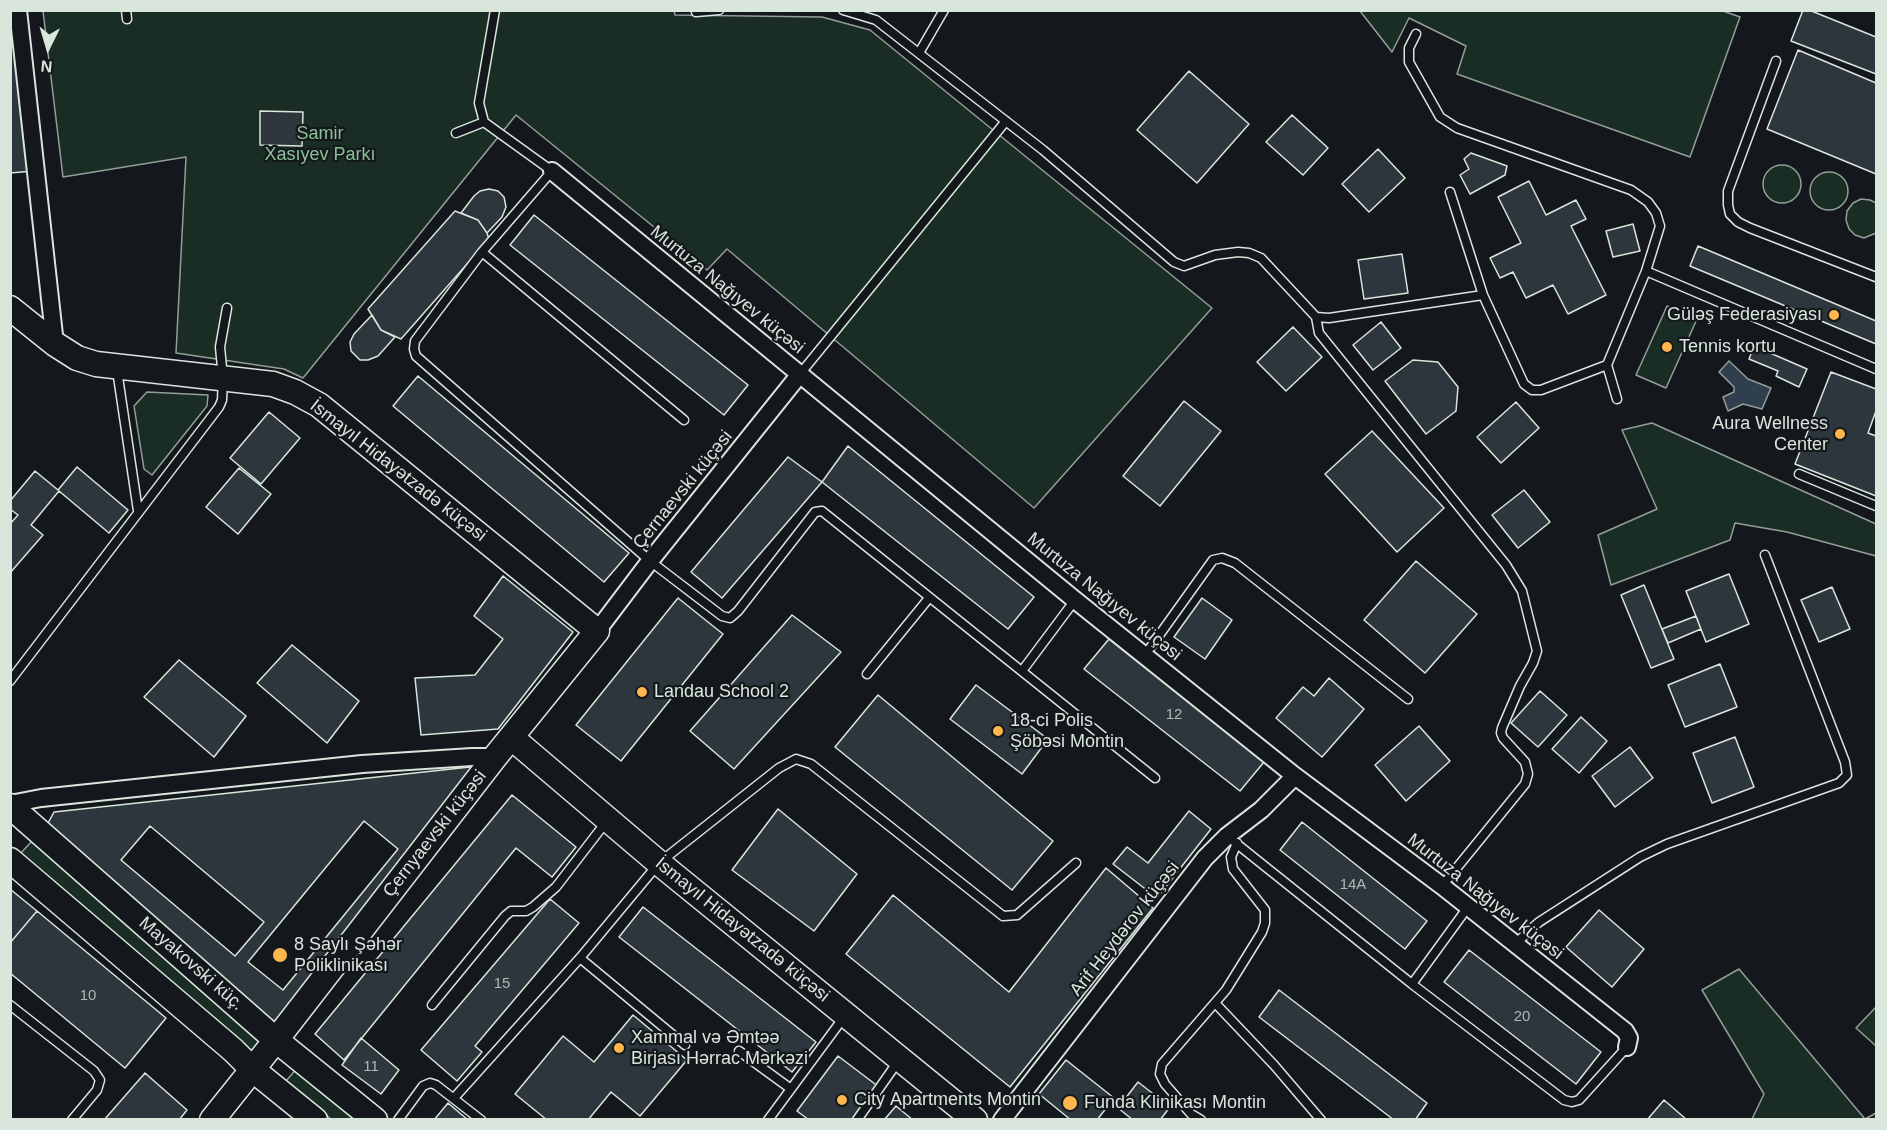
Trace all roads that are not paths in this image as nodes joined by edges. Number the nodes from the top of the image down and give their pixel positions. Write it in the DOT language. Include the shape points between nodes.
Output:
graph roads {
  1 [pos="18,10"];
  2 [pos="495,10"];
  3 [pos="719,10"];
  4 [pos="843,10"];
  5 [pos="944,10"];
  6 [pos="696,12"];
  7 [pos="1416,34"];
  8 [pos="919,53"];
  9 [pos="1776,62"];
  10 [pos="1006,121"];
  11 [pos="484,122"];
  12 [pos="456,133"];
  13 [pos="552,171"];
  14 [pos="1450,192"];
  15 [pos="482,252"];
  16 [pos="1646,271"];
  17 [pos="1876,278"];
  18 [pos="1483,295"];
  19 [pos="10,308"];
  20 [pos="227,308"];
  21 [pos="1316,317"];
  22 [pos="55,344"];
  23 [pos="1607,365"];
  24 [pos="116,367"];
  25 [pos="1876,369"];
  26 [pos="800,374"];
  27 [pos="223,378"];
  28 [pos="1617,399"];
  29 [pos="684,420"];
  30 [pos="1798,474"];
  31 [pos="1876,506"];
  32 [pos="138,511"];
  33 [pos="1765,555"];
  34 [pos="650,561"];
  35 [pos="929,597"];
  36 [pos="1075,600"];
  37 [pos="597,630"];
  38 [pos="1145,655"];
  39 [pos="1022,671"];
  40 [pos="867,674"];
  41 [pos="10,681"];
  42 [pos="1408,699"];
  43 [pos="512,738"];
  44 [pos="495,758"];
  45 [pos="1295,776"];
  46 [pos="1155,778"];
  47 [pos="10,805"];
  48 [pos="608,819"];
  49 [pos="1232,840"];
  50 [pos="10,860"];
  51 [pos="659,863"];
  52 [pos="1076,863"];
  53 [pos="1442,886"];
  54 [pos="1468,907"];
  55 [pos="1514,945"];
  56 [pos="580,958"];
  57 [pos="1412,984"];
  58 [pos="1216,1004"];
  59 [pos="10,1005"];
  60 [pos="432,1005"];
  61 [pos="846,1015"];
  62 [pos="276,1040"];
  63 [pos="685,1045"];
  64 [pos="1627,1047"];
  65 [pos="739,1051"];
  66 [pos="899,1059"];
  67 [pos="252,1069"];
  68 [pos="791,1089"];
  69 [pos="454,1098"];
  70 [pos="72,1119"];
  71 [pos="212,1119"];
  72 [pos="315,1119"];
  73 [pos="375,1119"];
  74 [pos="398,1119"];
  75 [pos="481,1119"];
  76 [pos="768,1119"];
  77 [pos="857,1119"];
  78 [pos="975,1119"];
  79 [pos="1002,1119"];
  80 [pos="1201,1119"];
  81 [pos="1322,1119"];
  1 -- 22 [label="street"];
  2 -- 11 [label="lane" via="479,103"];
  3 -- 6 [label="lane"];
  4 -- 8 [label="lane" via="876,20"];
  5 -- 8 [label="lane"];
  7 -- 16 [label="lane" via="1409,48 1409,62 1440,117 1457,128 1631,190 1648,202 1660,226"];
  8 -- 10 [label="lane"];
  9 -- 17 [label="lane" via="1728,191 1730,214 1750,228"];
  10 -- 21 [label="lane" via="1174,262 1184,266 1215,255 1249,253 1261,258"];
  10 -- 26 [label="lane"];
  11 -- 12 [label="lane"];
  11 -- 13 [label="lane"];
  13 -- 15 [label="lane"];
  13 -- 26 [label="street, Murtuza Nağıyev küçəsi"];
  14 -- 18 [label="lane"];
  15 -- 29 [label="lane"];
  15 -- 34 [label="lane" via="415,341 416,356"];
  16 -- 23 [label="lane"];
  16 -- 25 [label="lane"];
  18 -- 21 [label="lane"];
  18 -- 23 [label="lane" via="1524,384 1532,390"];
  19 -- 22 [label="street, İsmayıl Hidayətzadə küçəsi"];
  20 -- 27 [label="lane" via="220,347"];
  21 -- 53 [label="lane" via="1319,333 1506,565 1522,591 1536,642 1533,663 1502,728 1503,738 1525,762 1525,784"];
  22 -- 24 [label="street, İsmayıl Hidayətzadə küçəsi" via="77,358"];
  23 -- 28 [label="lane"];
  24 -- 27 [label="street, İsmayıl Hidayətzadə küçəsi"];
  24 -- 32 [label="lane"];
  26 -- 34 [label="street, Çernaevski küçəsi"];
  26 -- 36 [label="street, Murtuza Nağıyev küçəsi"];
  27 -- 32 [label="lane" via="219,407"];
  27 -- 37 [label="street, İsmayıl Hidayətzadə küçəsi" via="273,384 319,405"];
  30 -- 31 [label="lane"];
  32 -- 41 [label="lane"];
  33 -- 55 [label="lane" via="1847,775 1839,783 1640,857 1539,922"];
  34 -- 35 [label="lane" via="722,616 730,618 815,512 822,511"];
  34 -- 37 [label="street, Çernaevski küçəsi"];
  35 -- 39 [label="lane"];
  35 -- 40 [label="lane"];
  36 -- 38 [label="street, Murtuza Nağıyev küçəsi"];
  36 -- 39 [label="lane"];
  37 -- 43 [label="street, Çernyaevski küçəsi"];
  38 -- 42 [label="lane" via="1213,560 1222,558 1235,562"];
  38 -- 45 [label="street, Murtuza Nağıyev küçəsi"];
  39 -- 46 [label="lane"];
  43 -- 44 [label="street, Çernyaevski küçəsi"];
  43 -- 48 [label="street, İsmayıl Hidayətzadə küçəsi"];
  44 -- 47 [label="street" via="362,764 41,798"];
  44 -- 62 [label="street, Çernyaevski küçəsi"];
  45 -- 49 [label="street, Arif Heydərov küçəsi"];
  45 -- 53 [label="street, Murtuza Nağıyev küçəsi"];
  47 -- 62 [label="street, Mayakovski küç."];
  48 -- 51 [label="street, İsmayıl Hidayətzadə küçəsi"];
  48 -- 60 [label="lane" via="556,887 533,907 505,916"];
  49 -- 57 [label="lane"];
  49 -- 58 [label="lane" via="1233,869 1265,910 1265,923"];
  49 -- 79 [label="street, Arif Heydərov küçəsi" via="1205,858"];
  50 -- 67 [label="street, Mayakovski küç."];
  51 -- 52 [label="lane" via="779,768 796,759 811,764 1003,916 1017,915"];
  51 -- 56 [label="lane"];
  51 -- 61 [label="street, İsmayıl Hidayətzadə küçəsi"];
  53 -- 54 [label="street, Murtuza Nağıyev küçəsi"];
  54 -- 55 [label="street, Murtuza Nağıyev küçəsi"];
  54 -- 57 [label="lane"];
  55 -- 64 [label="street, Murtuza Nağıyev küçəsi" via="1625,1030 1629,1038"];
  56 -- 63 [label="lane"];
  56 -- 69 [label="lane"];
  57 -- 64 [label="lane" via="1564,1100 1579,1100"];
  58 -- 80 [label="lane" via="1162,1064 1160,1074 1191,1113"];
  58 -- 81 [label="lane"];
  59 -- 70 [label="lane" via="94,1071 100,1080 97,1090"];
  61 -- 66 [label="street, İsmayıl Hidayətzadə küçəsi"];
  61 -- 68 [label="lane"];
  62 -- 67 [label="street, Çernyaevski küçəsi"];
  62 -- 73 [label="street, Mayakovski küç."];
  65 -- 68 [label="lane"];
  66 -- 77 [label="lane"];
  66 -- 78 [label="street, İsmayıl Hidayətzadə küçəsi"];
  67 -- 71 [label="street, Çernyaevski küçəsi"];
  67 -- 72 [label="street, Mayakovski küç."];
  68 -- 76 [label="lane"];
  69 -- 74 [label="lane" via="430,1083 423,1086"];
  69 -- 75 [label="lane"];
}
